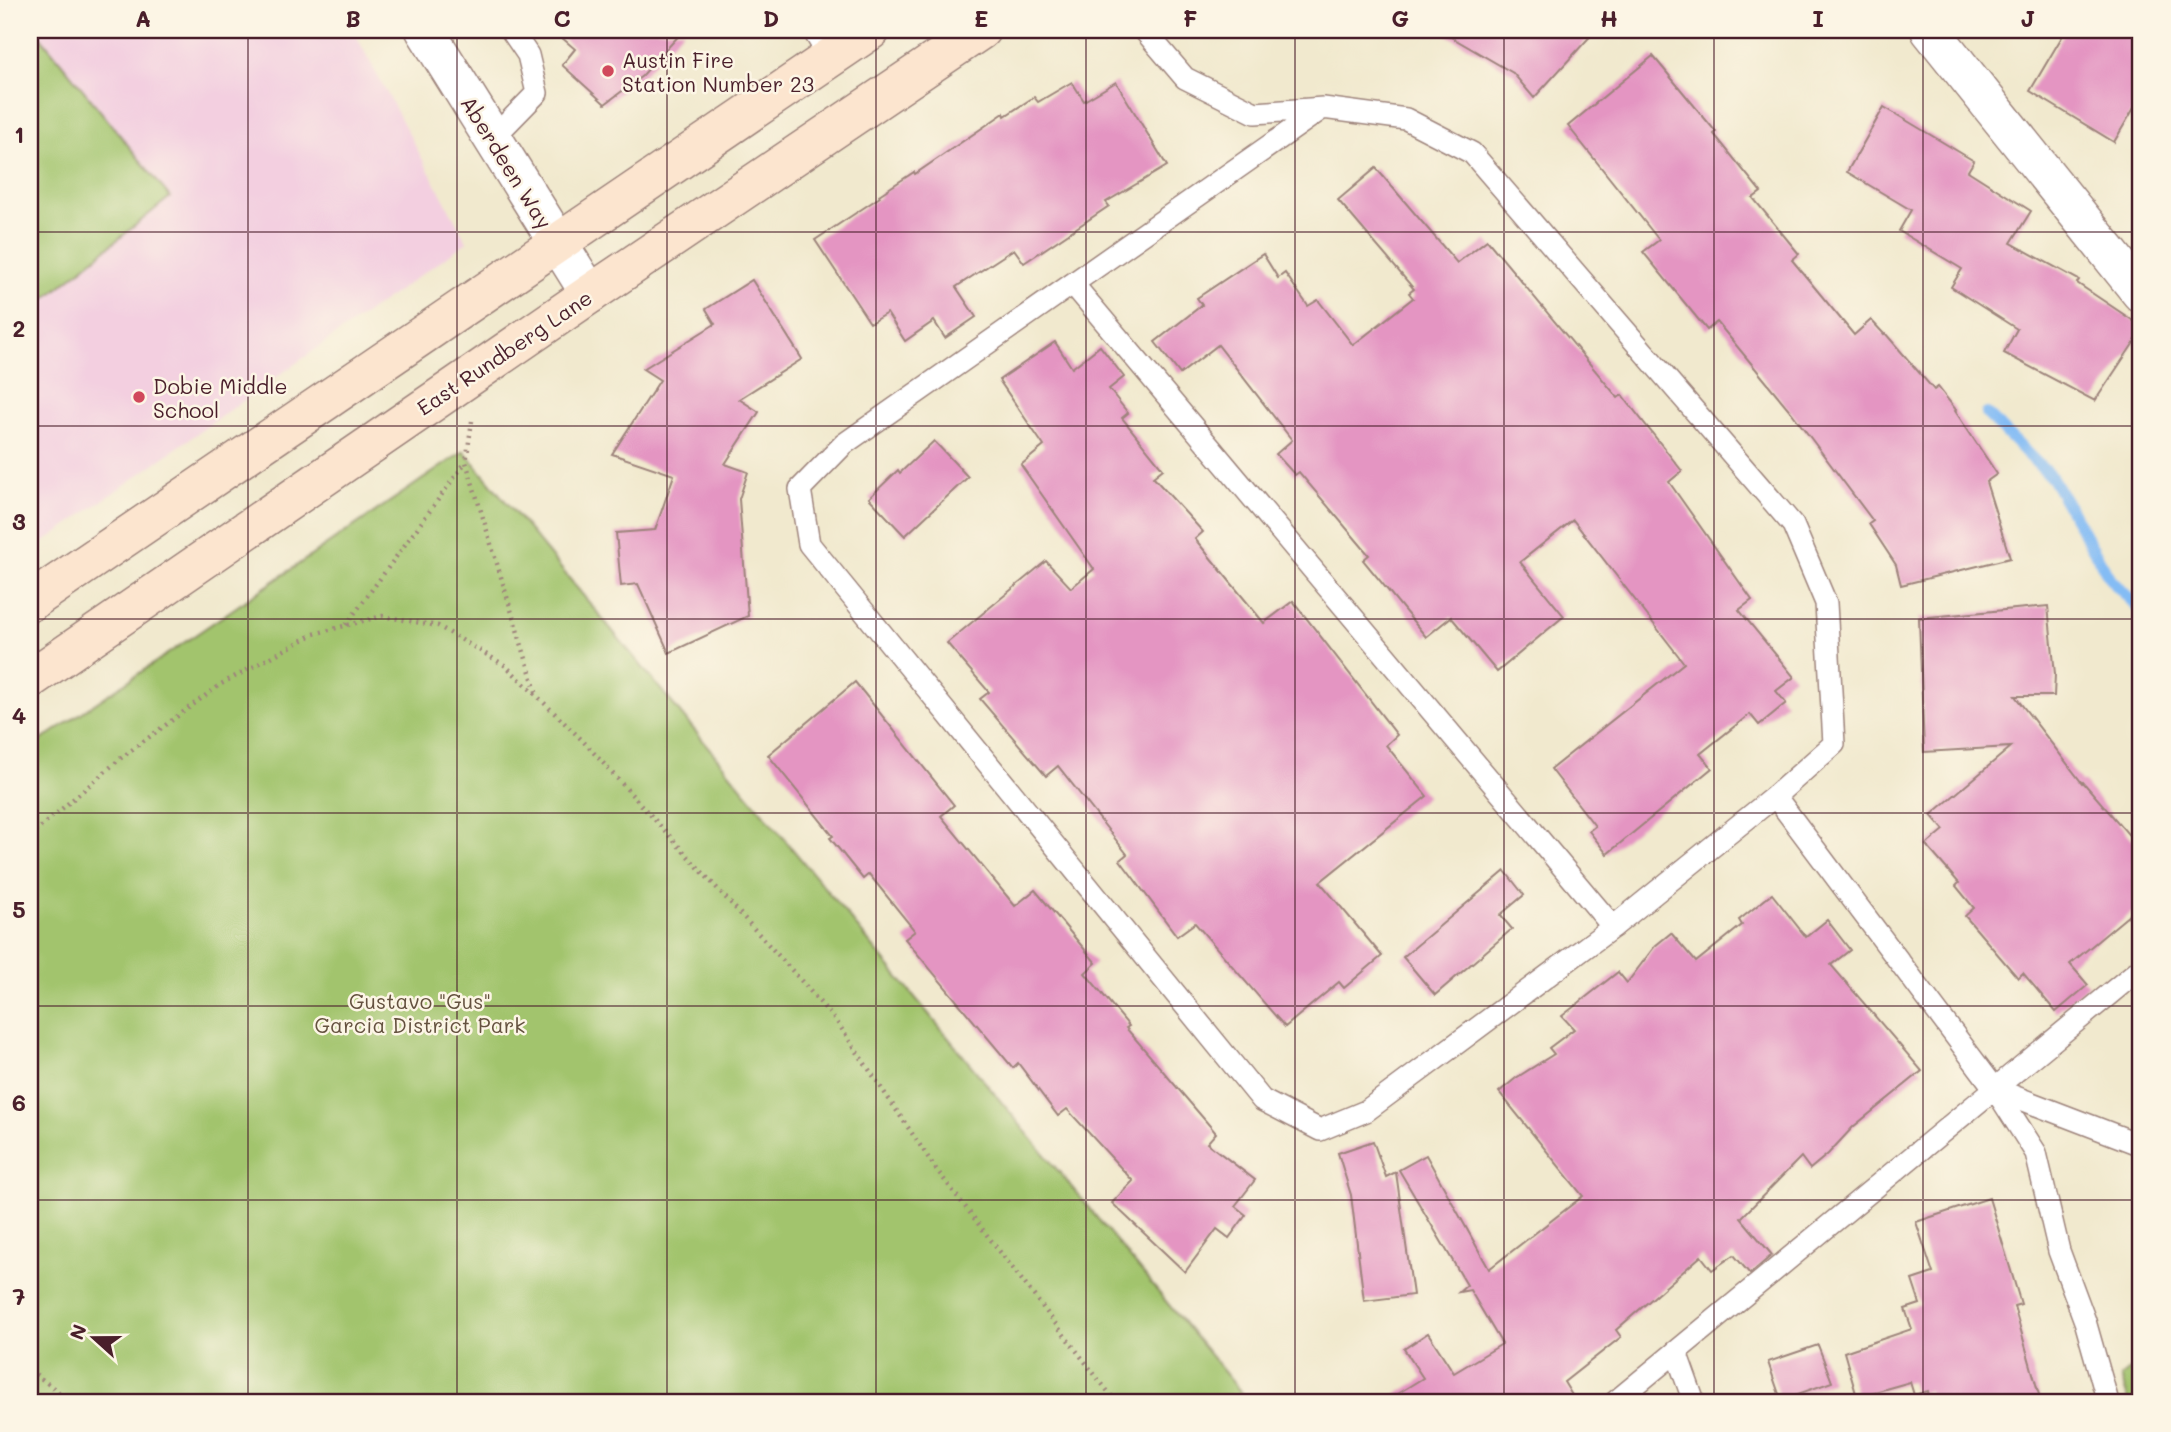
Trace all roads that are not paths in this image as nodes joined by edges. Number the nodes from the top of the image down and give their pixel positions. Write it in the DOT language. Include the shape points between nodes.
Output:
graph roads {
  1 [pos="425,30"];
  2 [pos="511,30"];
  3 [pos="871,30"];
  4 [pos="981,30"];
  5 [pos="1144,30"];
  6 [pos="1930,30"];
  7 [pos="822,44"];
  8 [pos="1323,108"];
  9 [pos="854,115"];
  10 [pos="492,138"];
  11 [pos="557,243"];
  12 [pos="1073,284"];
  13 [pos="2141,293"];
  14 [pos="590,294"];
  15 [pos="30,602"];
  16 [pos="30,679"];
  17 [pos="1775,796"];
  18 [pos="1613,928"];
  19 [pos="2141,968"];
  20 [pos="1994,1089"];
  21 [pos="2141,1145"];
  22 [pos="1676,1352"];
  23 [pos="1615,1402"];
  24 [pos="1694,1402"];
  25 [pos="2108,1402"];
  1 -- 10 [label="street, Aberdeen Way"];
  2 -- 10 [label="lane" via="528,55 537,93"];
  3 -- 7 [label="main road"];
  4 -- 9 [label="main road, East Rundberg Lane"];
  5 -- 8 [label="lane" via="1185,78 1255,113"];
  6 -- 13 [label="street"];
  7 -- 9 [label="main road"];
  7 -- 11 [label="main road"];
  8 -- 12 [label="lane"];
  8 -- 17 [label="lane" via="1406,119 1472,153 1793,525 1826,603 1834,744"];
  9 -- 14 [label="main road, East Rundberg Lane"];
  10 -- 11 [label="street, Aberdeen Way"];
  11 -- 14 [label="street, Aberdeen Way"];
  11 -- 15 [label="main road"];
  12 -- 18 [label="lane"];
  12 -- 18 [label="lane" via="844,444 800,489 809,544 1262,1100 1320,1130 1366,1111"];
  14 -- 16 [label="main road, East Rundberg Lane"];
  17 -- 18 [label="lane"];
  17 -- 20 [label="lane"];
  19 -- 20 [label="lane"];
  20 -- 21 [label="lane"];
  20 -- 22 [label="lane"];
  20 -- 25 [label="lane" via="2036,1153 2059,1251"];
  22 -- 23 [label="lane"];
  22 -- 24 [label="lane"];
}
